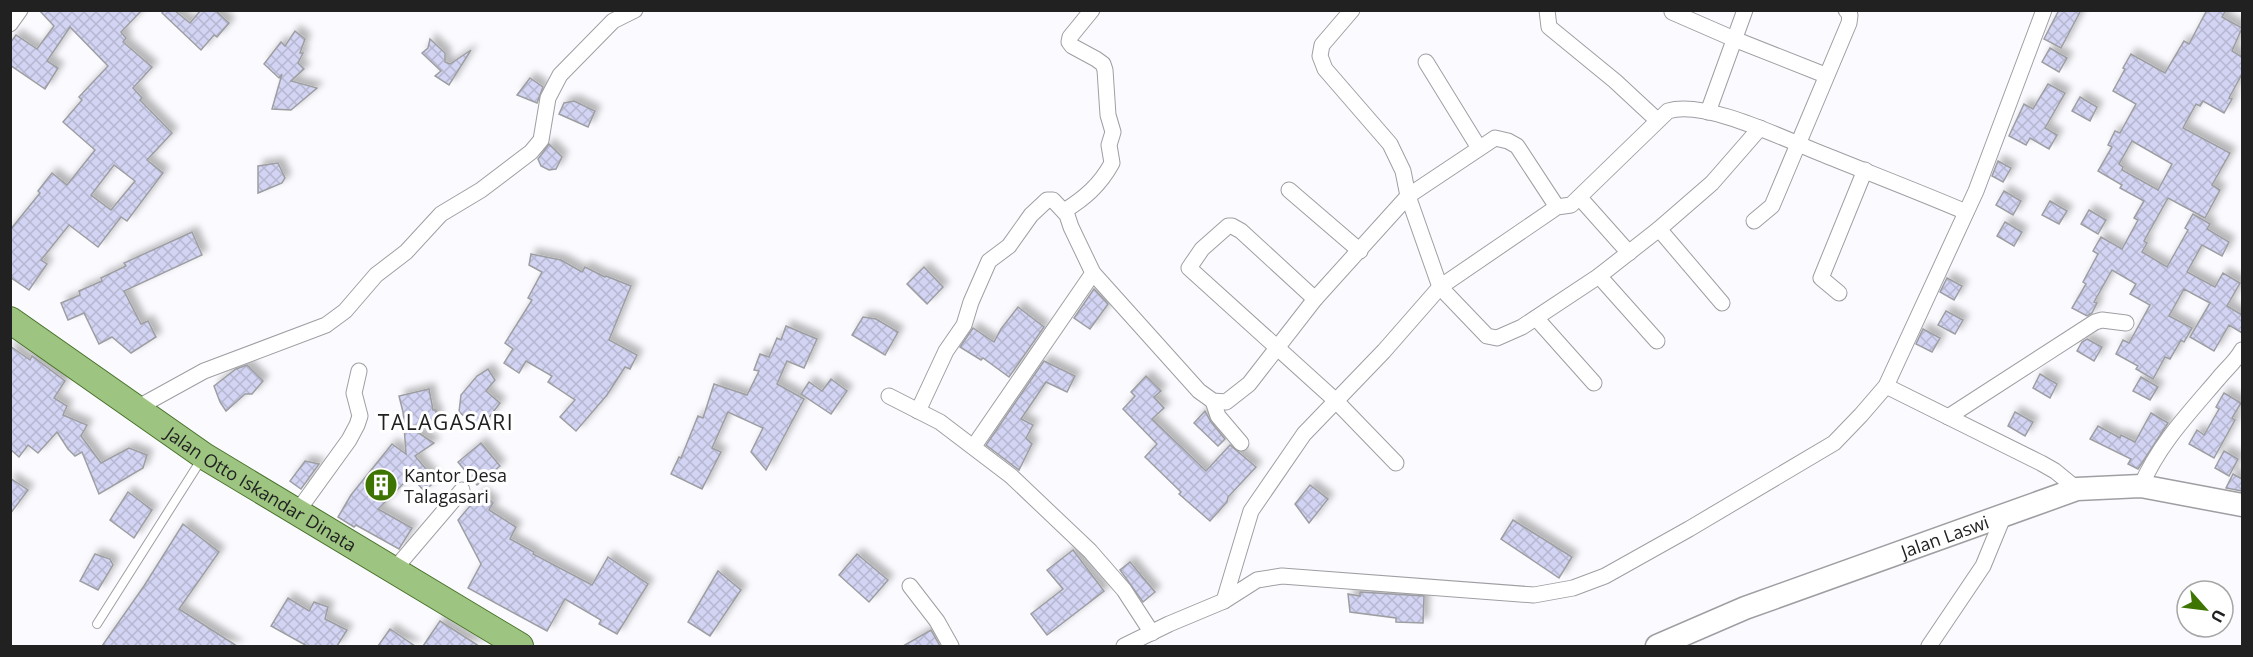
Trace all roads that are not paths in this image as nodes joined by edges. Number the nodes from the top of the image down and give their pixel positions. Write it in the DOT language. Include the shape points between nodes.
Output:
graph roads {
  1 [pos="20,10"];
  2 [pos="635,10"];
  3 [pos="1092,10"];
  4 [pos="1352,10"];
  5 [pos="1546,10"];
  6 [pos="1745,10"];
  7 [pos="1846,10"];
  8 [pos="2044,10"];
  9 [pos="1672,12"];
  10 [pos="10,24"];
  11 [pos="1734,39"];
  12 [pos="1426,62"];
  13 [pos="1825,75"];
  14 [pos="1708,112"];
  15 [pos="1657,120"];
  16 [pos="1760,128"];
  17 [pos="1798,144"];
  18 [pos="1479,148"];
  19 [pos="1865,170"];
  20 [pos="1289,190"];
  21 [pos="1408,196"];
  22 [pos="1580,198"];
  23 [pos="1557,207"];
  24 [pos="1966,212"];
  25 [pos="1067,217"];
  26 [pos="1754,221"];
  27 [pos="1659,229"];
  28 [pos="1360,251"];
  29 [pos="1629,253"];
  30 [pos="1093,273"];
  31 [pos="1599,276"];
  32 [pos="1440,287"];
  33 [pos="1839,293"];
  34 [pos="1315,298"];
  35 [pos="1722,303"];
  36 [pos="1536,318"];
  37 [pos="10,320"];
  38 [pos="2126,323"];
  39 [pos="1657,341"];
  40 [pos="1276,347"];
  41 [pos="2242,350"];
  42 [pos="359,371"];
  43 [pos="1594,383"];
  44 [pos="1886,386"];
  45 [pos="889,396"];
  46 [pos="1335,400"];
  47 [pos="1213,401"];
  48 [pos="135,409"];
  49 [pos="918,411"];
  50 [pos="1948,417"];
  51 [pos="1241,443"];
  52 [pos="974,446"];
  53 [pos="204,456"];
  54 [pos="1396,463"];
  55 [pos="2141,486"];
  56 [pos="2077,489"];
  57 [pos="462,490"];
  58 [pos="2242,505"];
  59 [pos="297,512"];
  60 [pos="2004,515"];
  61 [pos="393,571"];
  62 [pos="910,586"];
  63 [pos="1224,601"];
  64 [pos="97,624"];
  65 [pos="1152,633"];
  66 [pos="520,646"];
  67 [pos="951,646"];
  68 [pos="1124,646"];
  69 [pos="1656,646"];
  70 [pos="1929,646"];
  1 -- 10 [label="street"];
  2 -- 48 [label="street" via="613,21 560,75 548,98 541,140 531,152 441,214 406,252 376,274 345,310 326,325 204,371"];
  3 -- 25 [label="street" via="1069,42 1105,70 1113,132 1109,145 1112,163 1101,181"];
  4 -- 21 [label="street" via="1322,45 1320,56 1324,69 1390,144"];
  5 -- 15 [label="street" via="1550,27"];
  6 -- 11 [label="street"];
  7 -- 13 [label="street" via="1849,23"];
  8 -- 24 [label="street"];
  9 -- 11 [label="street"];
  11 -- 13 [label="street"];
  11 -- 14 [label="street"];
  12 -- 18 [label="street"];
  13 -- 17 [label="street"];
  14 -- 15 [label="street" via="1677,108"];
  14 -- 16 [label="street"];
  15 -- 22 [label="street"];
  16 -- 17 [label="street"];
  16 -- 27 [label="street" via="1712,183"];
  17 -- 19 [label="street"];
  17 -- 26 [label="street" via="1773,206"];
  18 -- 21 [label="street"];
  18 -- 23 [label="street" via="1495,138 1517,146"];
  19 -- 24 [label="street"];
  19 -- 33 [label="street" via="1821,278"];
  20 -- 28 [label="street"];
  21 -- 28 [label="street"];
  21 -- 32 [label="street"];
  22 -- 23 [label="street" via="1571,205"];
  22 -- 29 [label="street"];
  23 -- 32 [label="street"];
  24 -- 44 [label="street"];
  25 -- 30 [label="street"];
  25 -- 49 [label="street" via="1053,200 1047,200 1009,246 989,261 964,325 946,351"];
  27 -- 29 [label="street"];
  27 -- 35 [label="street"];
  28 -- 34 [label="street"];
  29 -- 31 [label="street"];
  30 -- 47 [label="street" via="1199,391"];
  30 -- 52 [label="street"];
  31 -- 36 [label="street"];
  31 -- 39 [label="street"];
  32 -- 36 [label="street" via="1487,336 1497,338"];
  32 -- 46 [label="street"];
  34 -- 40 [label="street"];
  34 -- 40 [label="street" via="1232,226 1190,264 1195,276"];
  36 -- 43 [label="street"];
  37 -- 48 [label="main road, Jalan Otto Iskandar Dinata"];
  38 -- 50 [label="street" via="2096,322"];
  40 -- 46 [label="street"];
  40 -- 47 [label="street" via="1249,384 1226,402"];
  41 -- 55 [label="street" via="2176,427 2151,462"];
  42 -- 59 [label="street" via="354,393 360,416 357,425"];
  44 -- 50 [label="street"];
  44 -- 63 [label="street" via="1834,443 1668,541 1605,576 1573,588 1534,594 1282,576 1257,580"];
  45 -- 49 [label="street"];
  46 -- 54 [label="street"];
  46 -- 63 [label="street" via="1304,434 1251,511"];
  47 -- 51 [label="street" via="1218,416"];
  48 -- 53 [label="main road, Jalan Otto Iskandar Dinata"];
  49 -- 52 [label="street"];
  50 -- 56 [label="street" via="2041,463"];
  52 -- 65 [label="street" via="1090,551 1124,590"];
  53 -- 59 [label="main road, Jalan Otto Iskandar Dinata"];
  53 -- 64 [label="lane"];
  55 -- 56 [label="street, Jalan Laswi"];
  55 -- 58 [label="street, Jalan Laswi"];
  56 -- 60 [label="street, Jalan Laswi"];
  57 -- 61 [label="street"];
  59 -- 61 [label="main road, Jalan Otto Iskandar Dinata"];
  60 -- 69 [label="street, Jalan Laswi" via="1745,608"];
  60 -- 70 [label="street" via="1983,566"];
  61 -- 66 [label="main road, Jalan Otto Iskandar Dinata"];
  62 -- 67 [label="street"];
  63 -- 65 [label="street"];
  65 -- 68 [label="street"];
}
